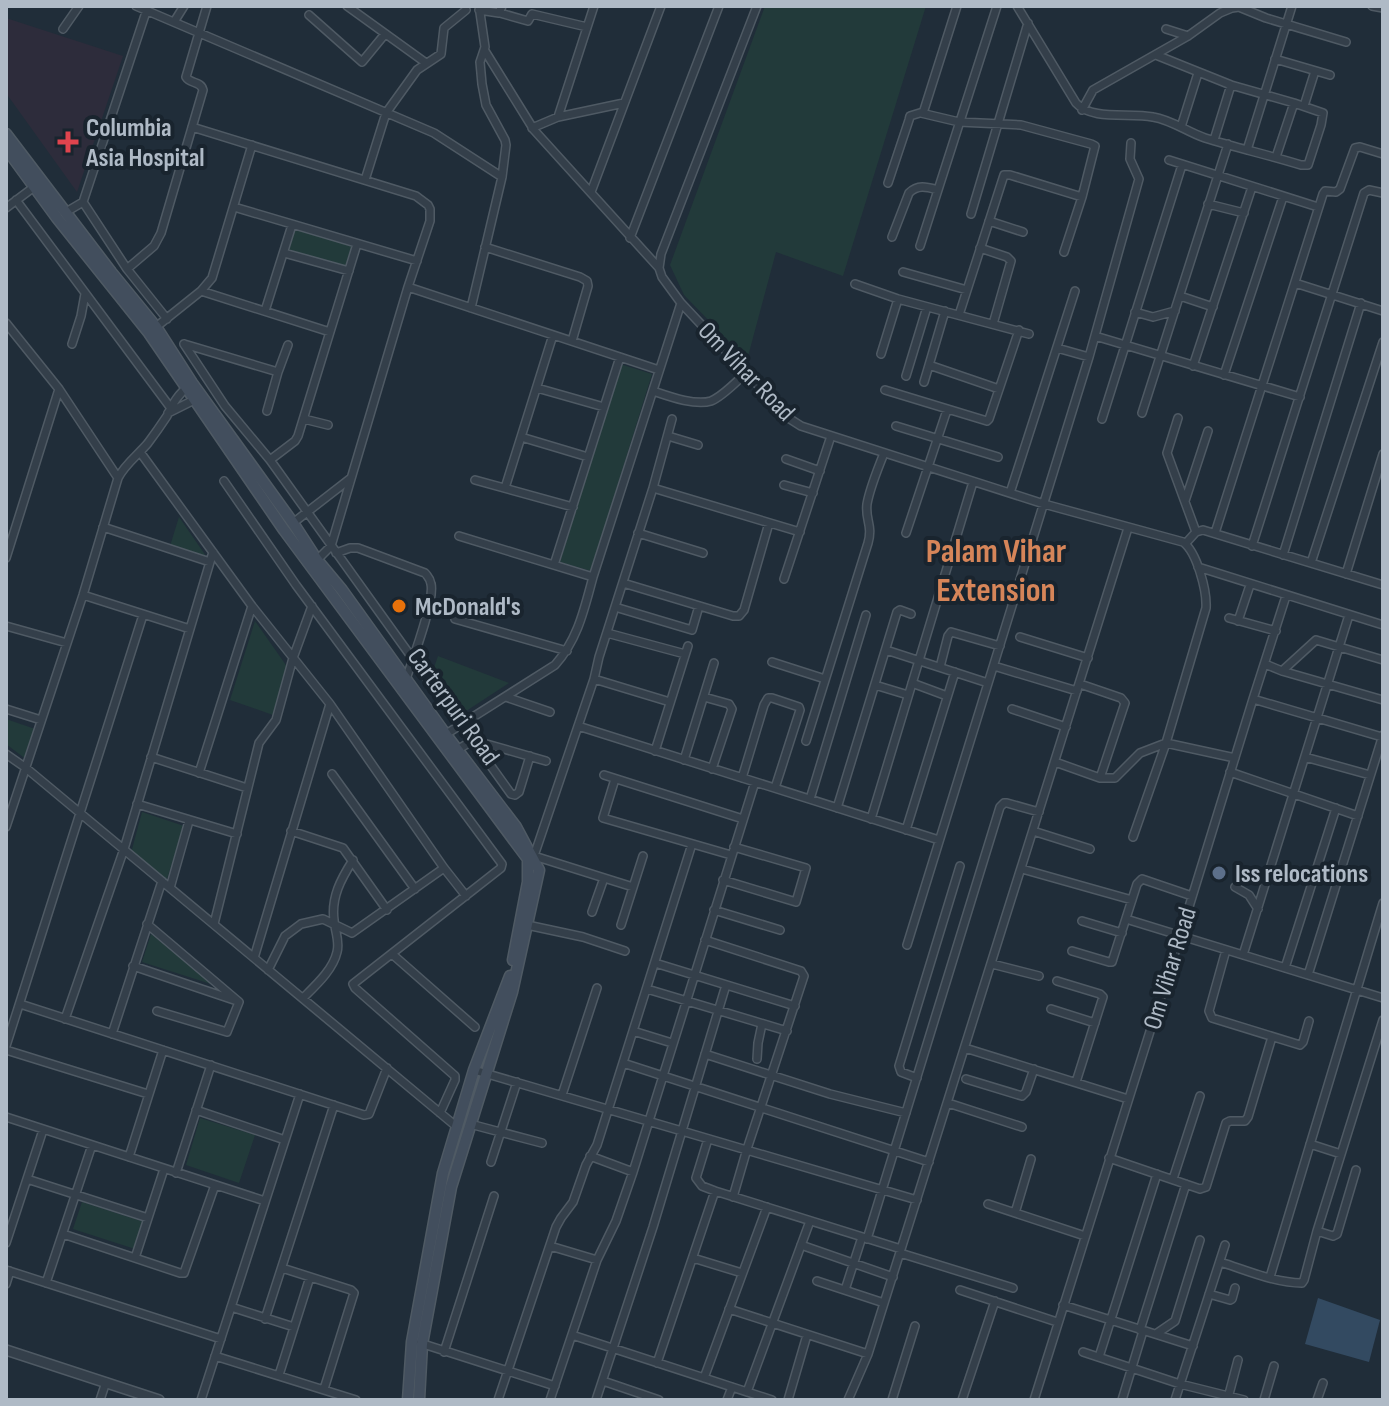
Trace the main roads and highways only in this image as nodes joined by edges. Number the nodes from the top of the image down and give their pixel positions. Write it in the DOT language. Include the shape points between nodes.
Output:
graph roads {
  1 [pos="6,134"];
  2 [pos="6,148"];
  3 [pos="189,386"];
  4 [pos="198,398"];
  5 [pos="442,737"];
  6 [pos="480,1071"];
  7 [pos="417,1343"];
  8 [pos="408,1400"];
  9 [pos="419,1400"];
  1 -- 3 [label="main road, Carterpuri Road" via="156,327"];
  2 -- 3 [label="main road, Carterpuri Road"];
  3 -- 4 [label="main road, Carterpuri Road"];
  4 -- 5 [label="main road, Carterpuri Road" via="284,530"];
  4 -- 5 [label="main road, Carterpuri Road" via="342,590"];
  5 -- 6 [label="main road, Carterpuri Road" via="531,857 523,926"];
  6 -- 7 [label="main road"];
  6 -- 7 [label="main road" via="443,1173"];
  7 -- 8 [label="main road"];
  7 -- 9 [label="main road"];
}
